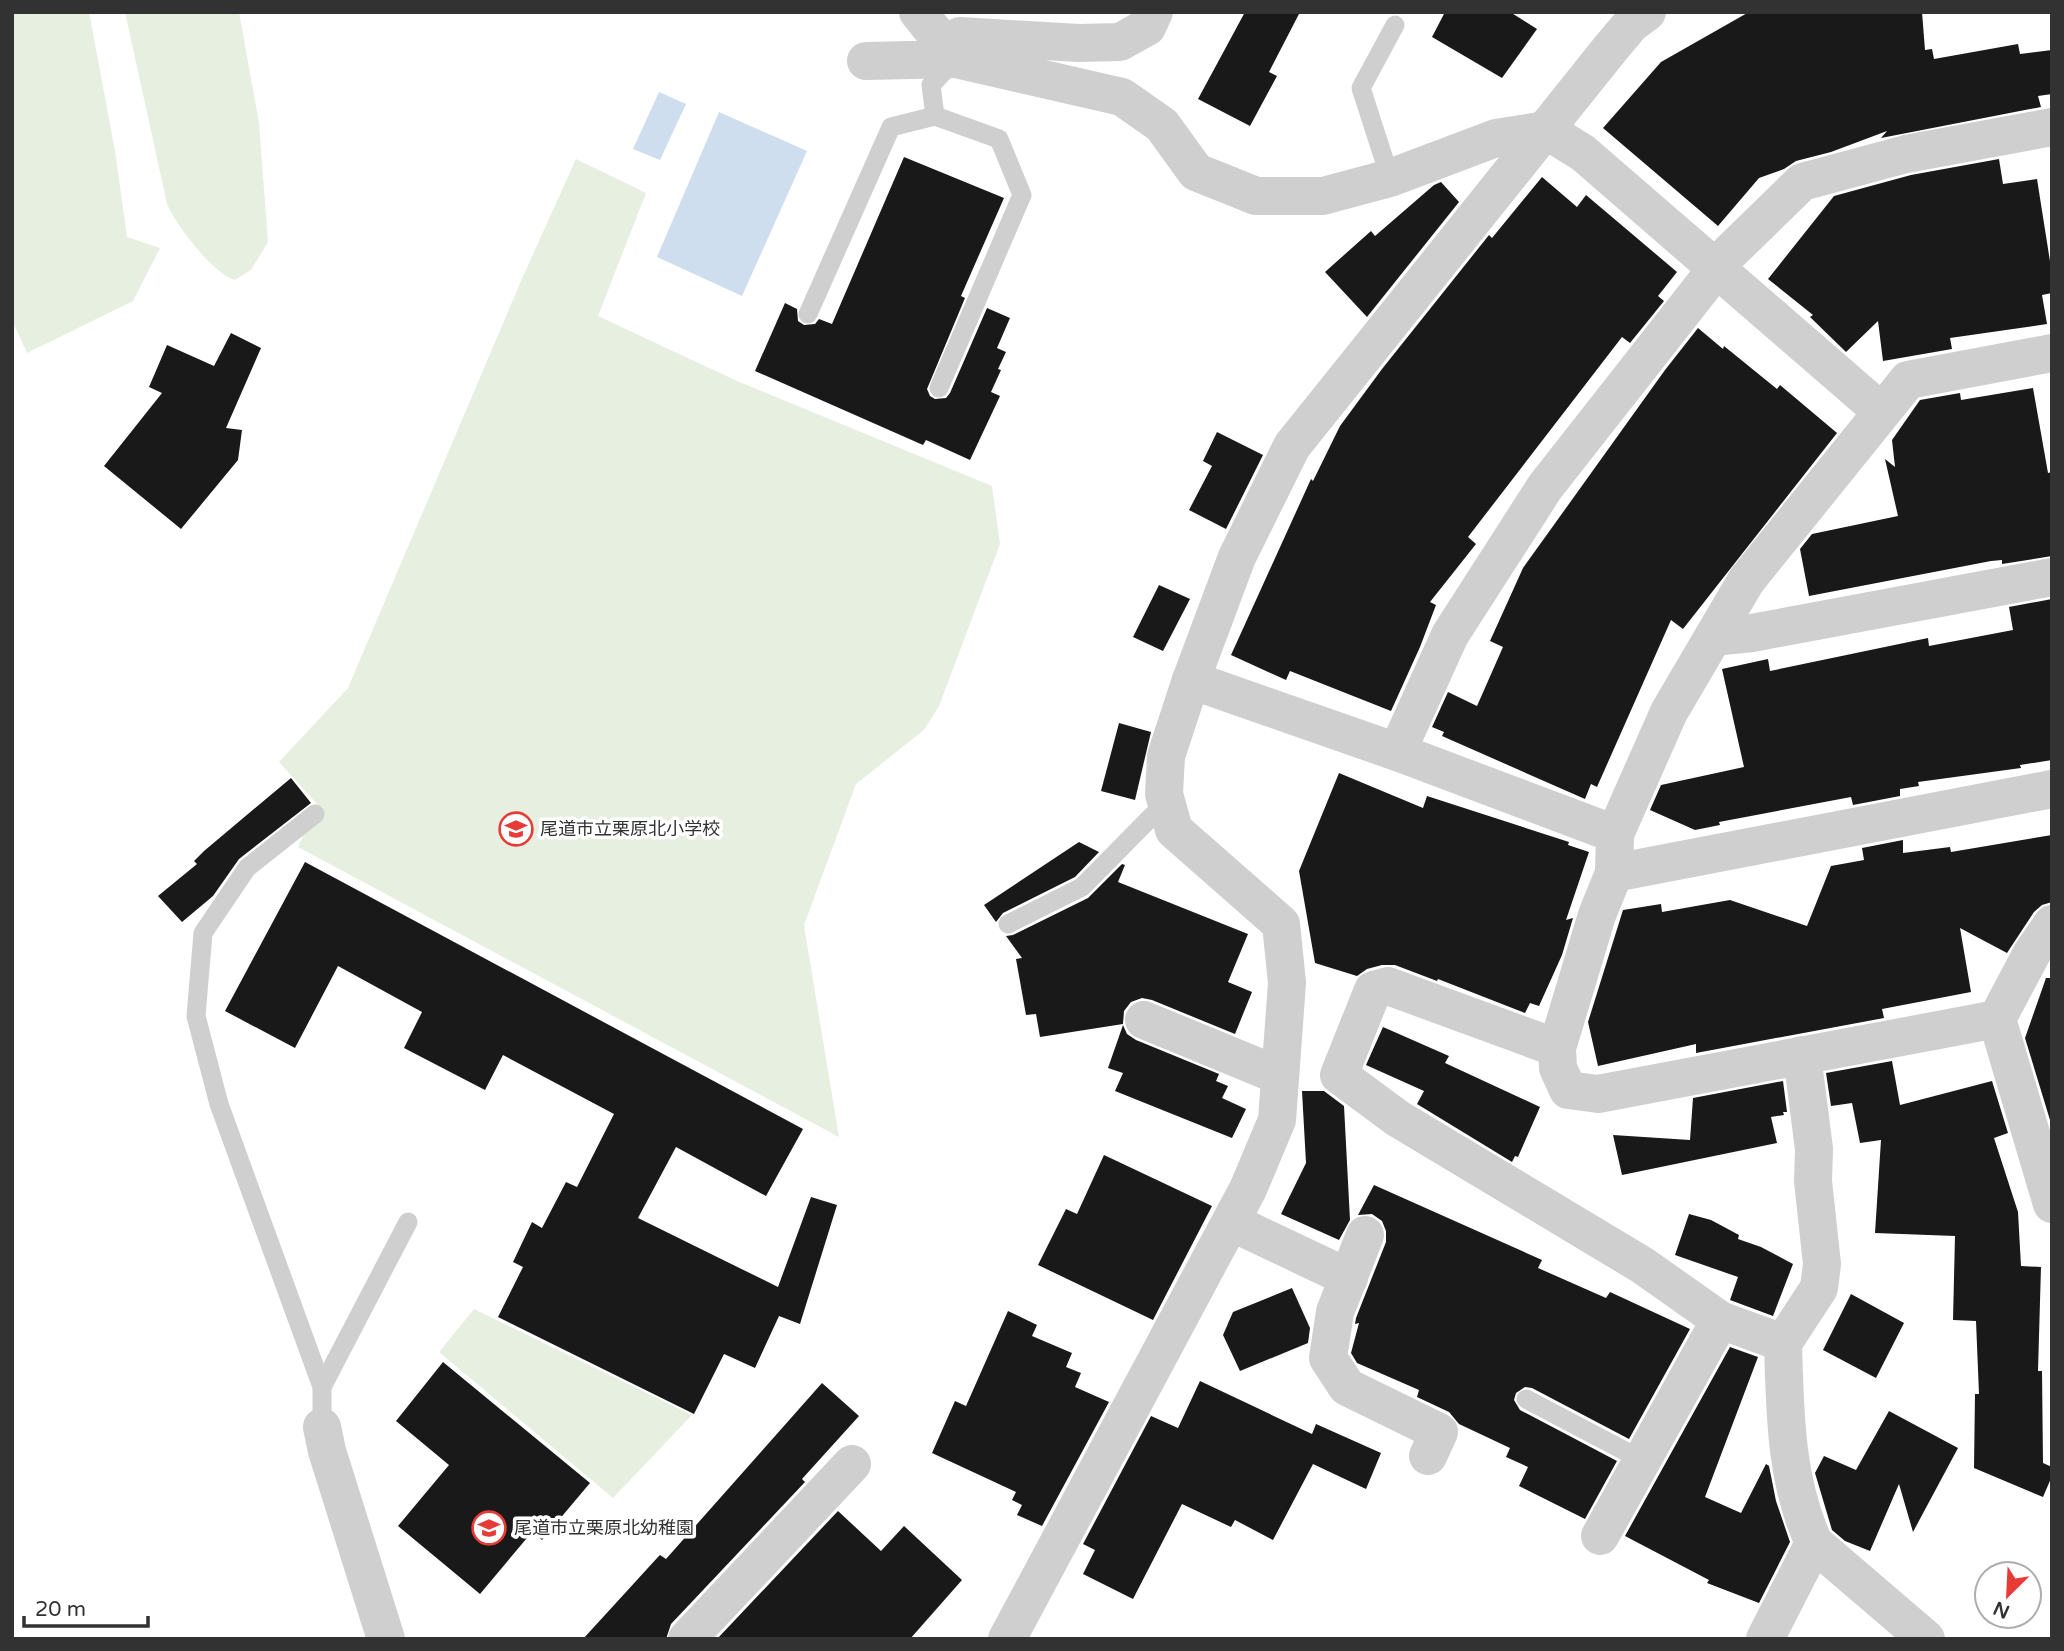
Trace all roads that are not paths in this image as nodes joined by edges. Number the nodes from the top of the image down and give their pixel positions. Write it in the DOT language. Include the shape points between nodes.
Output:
graph roads {
  1 [pos="918,12"];
  2 [pos="1154,12"];
  3 [pos="1631,16"];
  4 [pos="1395,25"];
  5 [pos="953,55"];
  6 [pos="866,61"];
  7 [pos="935,116"];
  8 [pos="2052,127"];
  9 [pos="1546,130"];
  10 [pos="1390,178"];
  11 [pos="1717,269"];
  12 [pos="808,314"];
  13 [pos="2052,353"];
  14 [pos="939,388"];
  15 [pos="1882,412"];
  16 [pos="2052,577"];
  17 [pos="1713,637"];
  18 [pos="1191,680"];
  19 [pos="1397,752"];
  20 [pos="2052,789"];
  21 [pos="1166,802"];
  22 [pos="315,814"];
  23 [pos="1615,834"];
  24 [pos="1614,873"];
  25 [pos="1008,924"];
  26 [pos="2052,924"];
  27 [pos="1997,1019"];
  28 [pos="1144,1020"];
  29 [pos="1557,1048"];
  30 [pos="1802,1055"];
  31 [pos="1280,1076"];
  32 [pos="2052,1204"];
  33 [pos="408,1222"];
  34 [pos="1231,1222"];
  35 [pos="1365,1235"];
  36 [pos="1349,1278"];
  37 [pos="1720,1320"];
  38 [pos="1783,1343"];
  39 [pos="322,1387"];
  40 [pos="1526,1399"];
  41 [pos="322,1427"];
  42 [pos="1428,1456"];
  43 [pos="1642,1460"];
  44 [pos="852,1464"];
  45 [pos="1600,1536"];
  46 [pos="1814,1543"];
  47 [pos="386,1639"];
  48 [pos="687,1639"];
  49 [pos="1007,1639"];
  50 [pos="1765,1639"];
  51 [pos="1926,1639"];
  1 -- 5 [label="street"];
  2 -- 5 [label="street" via="1147,27 1120,42 960,36"];
  3 -- 9 [label="street"];
  4 -- 10 [label="lane" via="1362,88"];
  5 -- 6 [label="street"];
  5 -- 7 [label="lane" via="931,85"];
  5 -- 10 [label="street" via="1122,97 1162,125 1196,172 1256,196 1323,196"];
  7 -- 12 [label="lane" via="891,127"];
  7 -- 14 [label="lane" via="999,139 1022,195"];
  8 -- 11 [label="street" via="1906,154 1802,182"];
  9 -- 10 [label="street" via="1496,138"];
  9 -- 11 [label="street" via="1583,153"];
  9 -- 18 [label="street" via="1292,446 1237,557"];
  11 -- 15 [label="street"];
  11 -- 19 [label="street" via="1545,487 1450,635"];
  13 -- 15 [label="street" via="1908,380"];
  15 -- 17 [label="street" via="1746,581"];
  16 -- 17 [label="street"];
  17 -- 23 [label="street" via="1669,712"];
  18 -- 19 [label="street"];
  18 -- 21 [label="street" via="1166,756"];
  19 -- 23 [label="street"];
  20 -- 24 [label="street"];
  21 -- 25 [label="lane" via="1082,887"];
  21 -- 31 [label="street" via="1174,830 1281,924 1287,983"];
  22 -- 39 [label="lane" via="247,867 203,933 196,1016 219,1104"];
  23 -- 24 [label="street"];
  24 -- 29 [label="street"];
  26 -- 27 [label="street"];
  27 -- 30 [label="street"];
  27 -- 32 [label="street"];
  28 -- 31 [label="street"];
  29 -- 30 [label="street" via="1558,1069 1568,1090 1598,1094"];
  29 -- 37 [label="street" via="1388,986 1373,990 1339,1075 1397,1118 1642,1265"];
  30 -- 38 [label="street" via="1822,1264 1819,1288"];
  31 -- 34 [label="street" via="1277,1120"];
  33 -- 39 [label="lane"];
  34 -- 36 [label="street"];
  34 -- 49 [label="street"];
  35 -- 36 [label="street"];
  36 -- 42 [label="street" via="1335,1312 1328,1358 1347,1387 1439,1432"];
  37 -- 38 [label="street"];
  37 -- 43 [label="street"];
  38 -- 46 [label="street" via="1790,1472"];
  39 -- 41 [label="lane"];
  40 -- 43 [label="lane"];
  41 -- 47 [label="street"];
  43 -- 45 [label="street"];
  44 -- 48 [label="street"];
  46 -- 50 [label="street"];
  46 -- 51 [label="street"];
}
